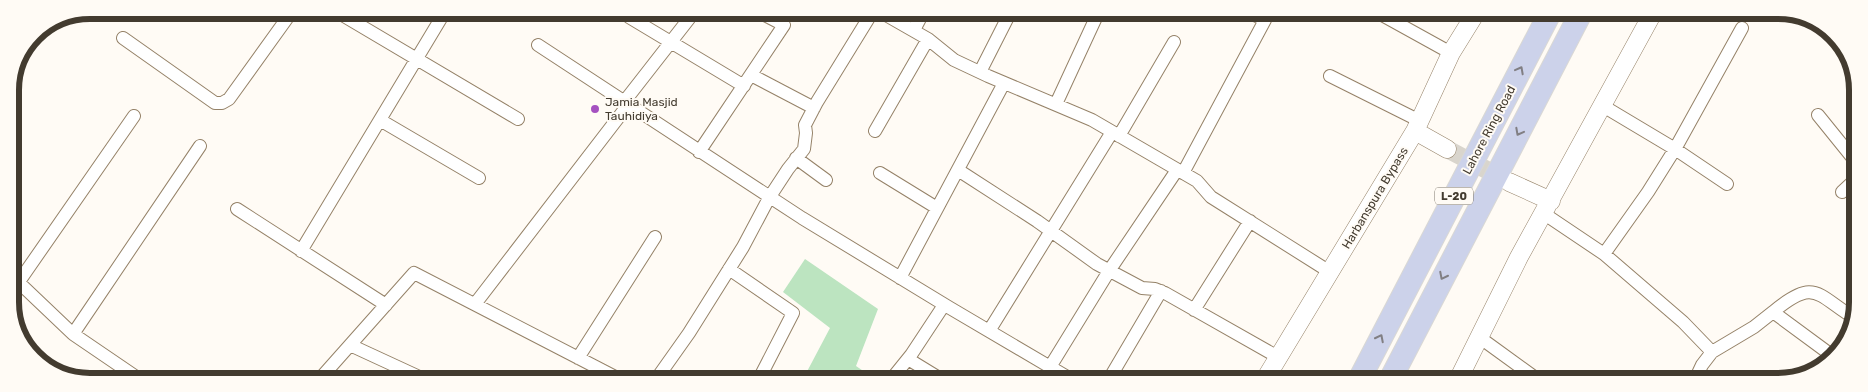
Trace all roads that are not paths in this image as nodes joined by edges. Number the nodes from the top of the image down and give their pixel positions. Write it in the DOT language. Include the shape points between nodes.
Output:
graph roads {
  1 [pos="287,19"];
  2 [pos="349,19"];
  3 [pos="441,19"];
  4 [pos="631,19"];
  5 [pos="688,19"];
  6 [pos="772,19"];
  7 [pos="868,19"];
  8 [pos="894,19"];
  9 [pos="920,19"];
  10 [pos="1007,19"];
  11 [pos="1095,19"];
  12 [pos="1263,19"];
  13 [pos="1390,19"];
  14 [pos="1472,19"];
  15 [pos="1547,19"];
  16 [pos="1578,19"];
  17 [pos="1650,19"];
  18 [pos="1742,28"];
  19 [pos="914,30"];
  20 [pos="123,38"];
  21 [pos="928,39"];
  22 [pos="671,42"];
  23 [pos="1174,42"];
  24 [pos="538,45"];
  25 [pos="1451,52"];
  26 [pos="417,59"];
  27 [pos="980,72"];
  28 [pos="1330,76"];
  29 [pos="747,80"];
  30 [pos="1004,83"];
  31 [pos="626,104"];
  32 [pos="1056,104"];
  33 [pos="1603,106"];
  34 [pos="814,108"];
  35 [pos="1818,115"];
  36 [pos="134,116"];
  37 [pos="518,118"];
  38 [pos="380,120"];
  39 [pos="1418,126"];
  40 [pos="875,131"];
  41 [pos="1116,134"];
  42 [pos="200,146"];
  43 [pos="1675,148"];
  44 [pos="1447,149"];
  45 [pos="699,152"];
  46 [pos="1849,153"];
  47 [pos="796,158"];
  48 [pos="958,170"];
  49 [pos="1180,172"];
  50 [pos="880,173"];
  51 [pos="479,178"];
  52 [pos="826,180"];
  53 [pos="1509,182"];
  54 [pos="1727,184"];
  55 [pos="1849,186"];
  56 [pos="1842,192"];
  57 [pos="769,198"];
  58 [pos="1547,207"];
  59 [pos="938,208"];
  60 [pos="237,209"];
  61 [pos="1250,221"];
  62 [pos="1051,231"];
  63 [pos="655,237"];
  64 [pos="301,251"];
  65 [pos="1604,254"];
  66 [pos="729,269"];
  67 [pos="1109,271"];
  68 [pos="1330,272"];
  69 [pos="19,274"];
  70 [pos="900,278"];
  71 [pos="19,283"];
  72 [pos="1161,291"];
  73 [pos="475,304"];
  74 [pos="386,305"];
  75 [pos="944,305"];
  76 [pos="1194,310"];
  77 [pos="1774,312"];
  78 [pos="1848,313"];
  79 [pos="989,331"];
  80 [pos="73,334"];
  81 [pos="1478,337"];
  82 [pos="350,345"];
  83 [pos="1712,352"];
  84 [pos="1828,353"];
  85 [pos="1278,357"];
  86 [pos="578,358"];
  87 [pos="908,359"];
  88 [pos="1050,367"];
  89 [pos="124,373"];
  90 [pos="325,373"];
  91 [pos="411,373"];
  92 [pos="607,373"];
  93 [pos="661,373"];
  94 [pos="762,373"];
  95 [pos="897,373"];
  96 [pos="931,373"];
  97 [pos="1060,373"];
  98 [pos="1113,373"];
  99 [pos="1269,373"];
  100 [pos="1363,373"];
  101 [pos="1394,373"];
  102 [pos="1461,373"];
  103 [pos="1528,373"];
  104 [pos="1698,373"];
  1 -- 20 [label="street" via="229,99 222,103 215,102"];
  2 -- 26 [label="street"];
  3 -- 26 [label="street"];
  4 -- 22 [label="street"];
  5 -- 22 [label="street"];
  6 -- 29 [label="street" via="784,25"];
  7 -- 34 [label="street"];
  8 -- 19 [label="street"];
  9 -- 19 [label="street"];
  10 -- 27 [label="street"];
  11 -- 32 [label="street"];
  12 -- 49 [label="street"];
  13 -- 25 [label="street"];
  14 -- 25 [label="street, Harbanspura Bypass"];
  100 -- 15 [label="highway, Lahore Ring Road / L-20, one-way"];
  16 -- 101 [label="highway, L-20, one-way"];
  17 -- 33 [label="street"];
  18 -- 43 [label="street"];
  19 -- 21 [label="street"];
  21 -- 27 [label="street" via="954,60"];
  21 -- 40 [label="street"];
  22 -- 29 [label="street"];
  22 -- 31 [label="street"];
  23 -- 41 [label="street"];
  24 -- 31 [label="street"];
  25 -- 39 [label="street, Harbanspura Bypass"];
  26 -- 37 [label="street"];
  26 -- 38 [label="street"];
  27 -- 30 [label="street"];
  28 -- 39 [label="street"];
  29 -- 34 [label="street"];
  29 -- 45 [label="street"];
  30 -- 32 [label="street"];
  30 -- 48 [label="street"];
  31 -- 45 [label="street"];
  31 -- 73 [label="street"];
  32 -- 41 [label="street"];
  33 -- 43 [label="street"];
  33 -- 58 [label="street"];
  34 -- 47 [label="street" via="805,125 804,149"];
  35 -- 46 [label="street"];
  36 -- 69 [label="street"];
  38 -- 51 [label="street"];
  38 -- 64 [label="street"];
  39 -- 44 [label="street"];
  39 -- 68 [label="street, Harbanspura Bypass"];
  41 -- 49 [label="street"];
  41 -- 62 [label="street"];
  42 -- 80 [label="street"];
  43 -- 54 [label="street"];
  43 -- 65 [label="street"];
  45 -- 57 [label="street"];
  47 -- 52 [label="street"];
  47 -- 57 [label="street"];
  48 -- 59 [label="street"];
  48 -- 62 [label="street"];
  49 -- 61 [label="street" via="1197,182 1211,197"];
  49 -- 67 [label="street"];
  50 -- 59 [label="street"];
  53 -- 58 [label="street"];
  55 -- 56 [label="street"];
  57 -- 66 [label="street"];
  57 -- 70 [label="street"];
  58 -- 65 [label="street"];
  58 -- 81 [label="street"];
  59 -- 70 [label="street"];
  60 -- 64 [label="street"];
  61 -- 68 [label="street"];
  61 -- 76 [label="street"];
  62 -- 67 [label="street"];
  62 -- 79 [label="street"];
  63 -- 86 [label="street"];
  64 -- 74 [label="street"];
  65 -- 83 [label="street" via="1684,322"];
  66 -- 93 [label="street"];
  66 -- 94 [label="street" via="793,313"];
  67 -- 72 [label="street" via="1142,288"];
  67 -- 88 [label="street"];
  68 -- 85 [label="street, Harbanspura Bypass"];
  70 -- 75 [label="street"];
  71 -- 80 [label="street"];
  72 -- 76 [label="street"];
  72 -- 98 [label="street"];
  73 -- 74 [label="street" via="414,273"];
  73 -- 86 [label="street"];
  74 -- 82 [label="street"];
  75 -- 79 [label="street"];
  75 -- 87 [label="street"];
  76 -- 85 [label="street"];
  77 -- 78 [label="street" via="1795,296 1812,292 1822,295"];
  77 -- 83 [label="street"];
  77 -- 84 [label="street"];
  79 -- 88 [label="street"];
  80 -- 89 [label="street"];
  81 -- 102 [label="street"];
  81 -- 103 [label="street"];
  82 -- 90 [label="street"];
  82 -- 91 [label="street"];
  83 -- 104 [label="street"];
  85 -- 99 [label="street, Harbanspura Bypass"];
  86 -- 92 [label="street"];
  87 -- 95 [label="street"];
  87 -- 96 [label="street"];
  88 -- 97 [label="street"];
}
